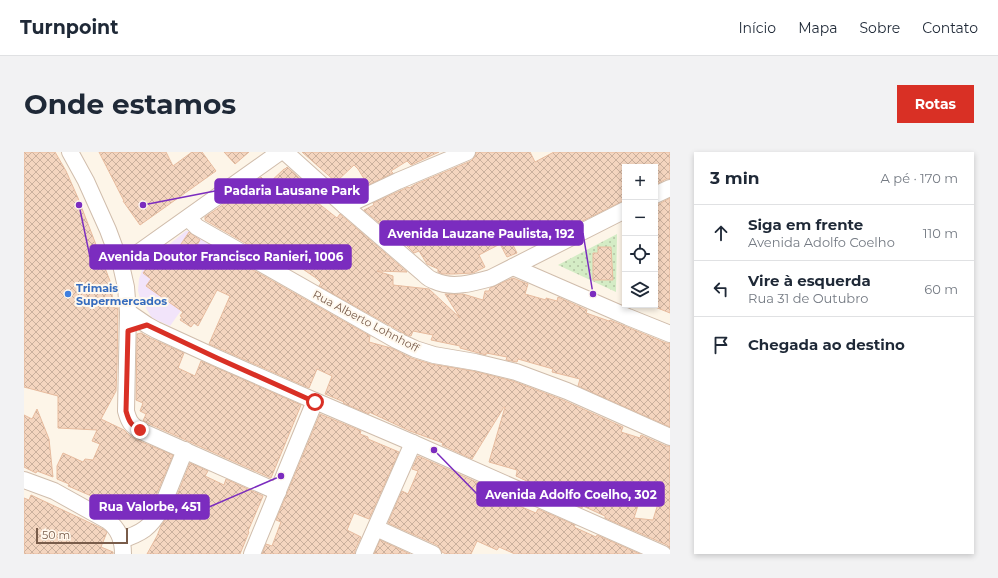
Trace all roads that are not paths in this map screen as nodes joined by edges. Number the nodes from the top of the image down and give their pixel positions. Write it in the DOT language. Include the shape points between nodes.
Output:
graph roads {
  1 [pos="70,152"];
  2 [pos="280,152"];
  3 [pos="285,152"];
  4 [pos="467,152"];
  5 [pos="670,188"];
  6 [pos="658,194"];
  7 [pos="345,206"];
  8 [pos="622,212"];
  9 [pos="188,218"];
  10 [pos="121,265"];
  11 [pos="513,267"];
  12 [pos="629,311"];
  13 [pos="128,312"];
  14 [pos="147,325"];
  15 [pos="128,331"];
  16 [pos="670,334"];
  17 [pos="315,402"];
  18 [pos="670,437"];
  19 [pos="414,443"];
  20 [pos="185,450"];
  21 [pos="24,480"];
  22 [pos="278,492"];
  23 [pos="376,528"];
  24 [pos="122,547"];
  25 [pos="252,554"];
  26 [pos="364,554"];
  27 [pos="433,554"];
  28 [pos="663,554"];
  1 -- 10 [label="street" via="86,181"];
  2 -- 9 [label="street"];
  3 -- 7 [label="street"];
  4 -- 7 [label="street"];
  5 -- 6 [label="street"];
  7 -- 11 [label="street" via="435,282 470,284 491,278"];
  8 -- 11 [label="street"];
  9 -- 10 [label="street"];
  9 -- 18 [label="street, Rua Alberto Lohnhoff" via="197,226 415,349 516,372 567,391"];
  10 -- 13 [label="street"];
  11 -- 12 [label="street"];
  12 -- 16 [label="street"];
  13 -- 14 [label="street"];
  13 -- 15 [label="street"];
  14 -- 15 [label="street"];
  14 -- 17 [label="street"];
  15 -- 20 [label="street" via="128,418 131,424 140,430"];
  17 -- 19 [label="street"];
  17 -- 22 [label="street"];
  19 -- 23 [label="street"];
  19 -- 28 [label="street"];
  20 -- 22 [label="street"];
  20 -- 24 [label="street" via="156,517 150,525"];
  21 -- 24 [label="street" via="54,492 113,524"];
  22 -- 25 [label="street"];
  23 -- 26 [label="street"];
  23 -- 27 [label="street"];
}
